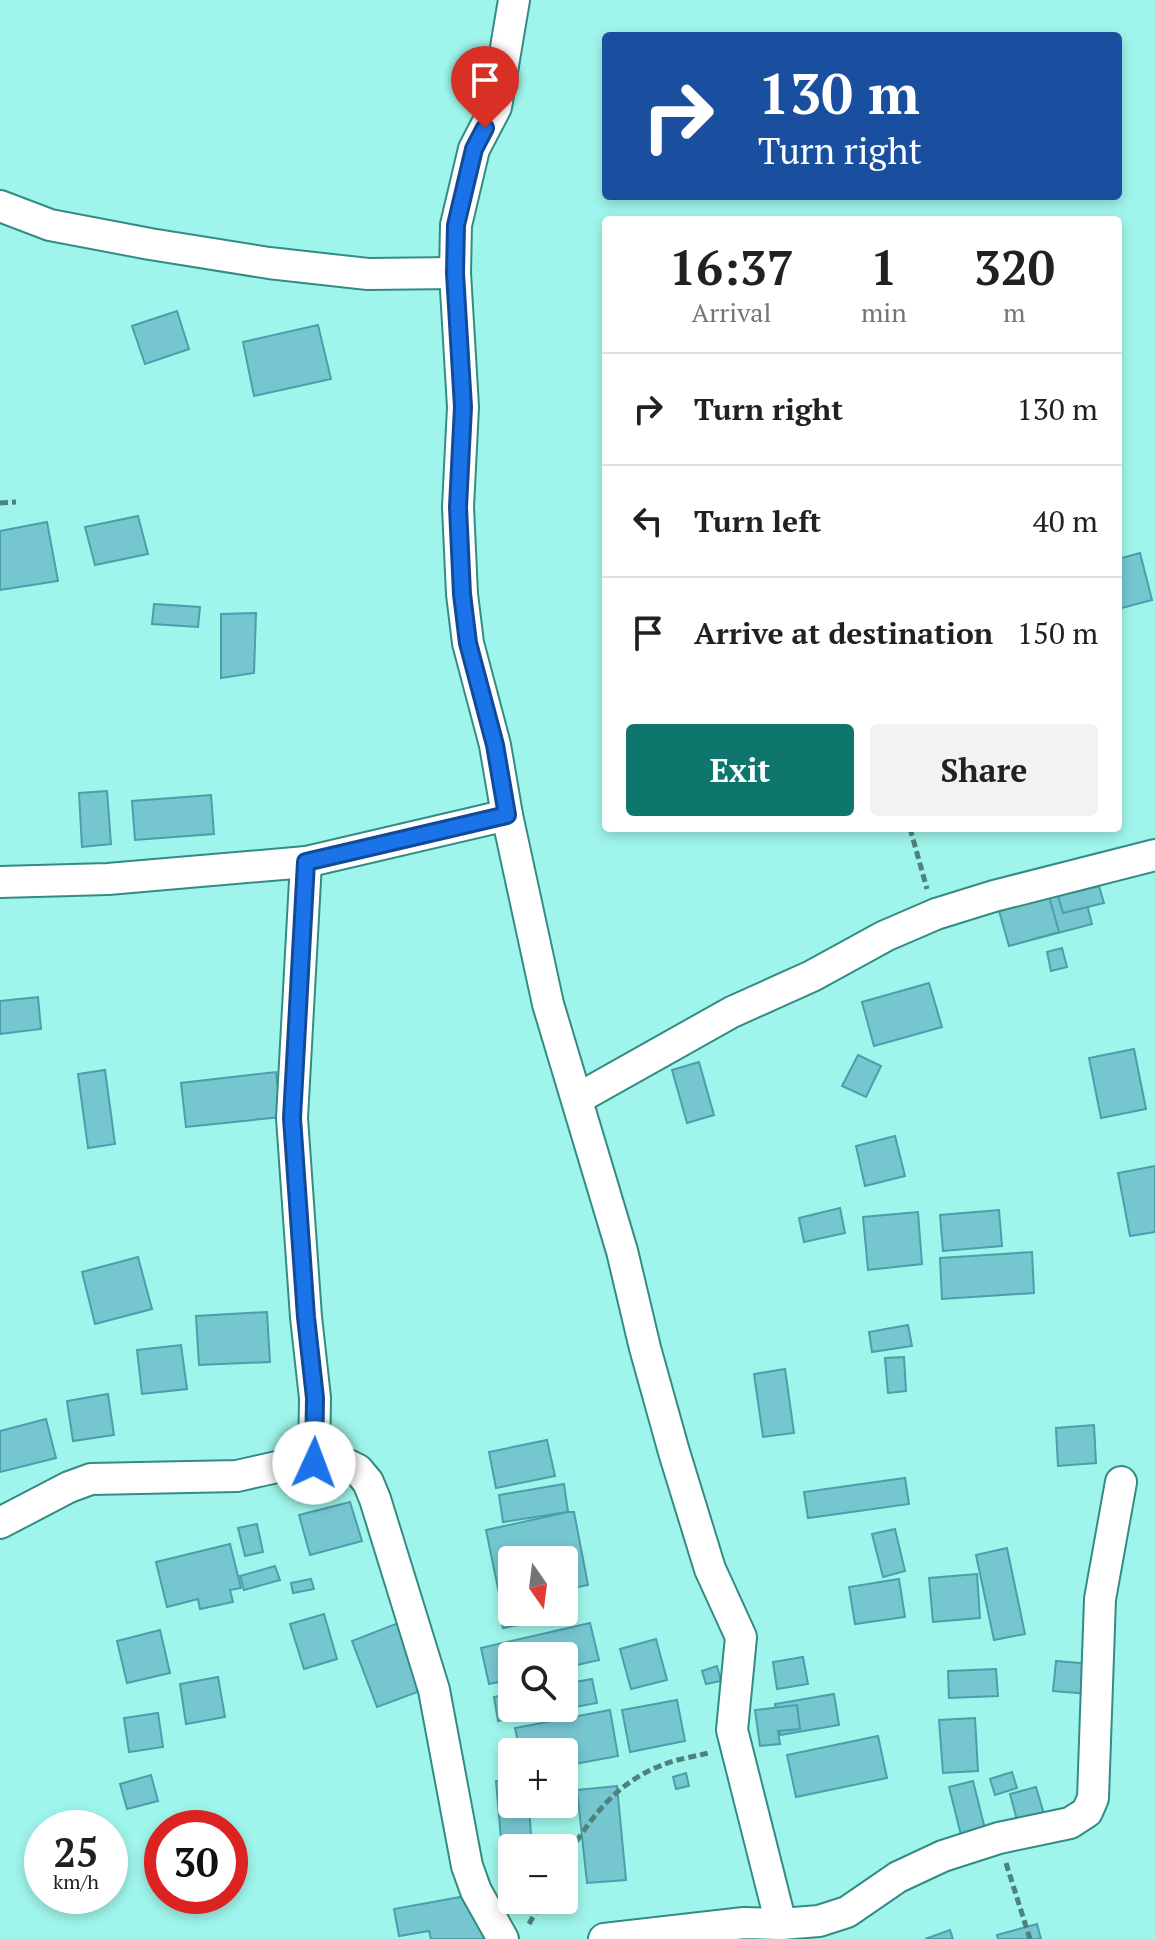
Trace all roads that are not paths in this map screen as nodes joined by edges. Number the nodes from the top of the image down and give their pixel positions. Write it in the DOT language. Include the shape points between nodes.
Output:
graph roads {
  1 [pos="514,0"];
  2 [pos="0,206"];
  3 [pos="455,273"];
  4 [pos="507,815"];
  5 [pos="1155,855"];
  6 [pos="306,862"];
  7 [pos="0,882"];
  8 [pos="577,1099"];
  9 [pos="314,1463"];
  10 [pos="1121,1482"];
  11 [pos="0,1523"];
  12 [pos="781,1924"];
  13 [pos="503,1939"];
  14 [pos="604,1939"];
  1 -- 3 [label="street" via="496,107 474,149 456,225"];
  2 -- 3 [label="street" via="50,225 269,263 368,274"];
  3 -- 4 [label="street" via="463,407 458,507 462,594"];
  4 -- 6 [label="street"];
  4 -- 8 [label="street" via="548,1004"];
  5 -- 8 [label="street" via="936,914 732,1012"];
  6 -- 7 [label="street" via="108,879"];
  6 -- 9 [label="street" via="292,1118 315,1398"];
  8 -- 12 [label="street" via="674,1452 710,1569 741,1637 732,1730"];
  9 -- 11 [label="street" via="237,1476 91,1479"];
  9 -- 13 [label="street" via="342,1462 358,1470 375,1499 434,1690 467,1866"];
  10 -- 12 [label="street" via="1100,1599 1093,1798 1087,1812 1070,1823 943,1856 898,1877 847,1912"];
  12 -- 14 [label="street" via="744,1923"];
}
